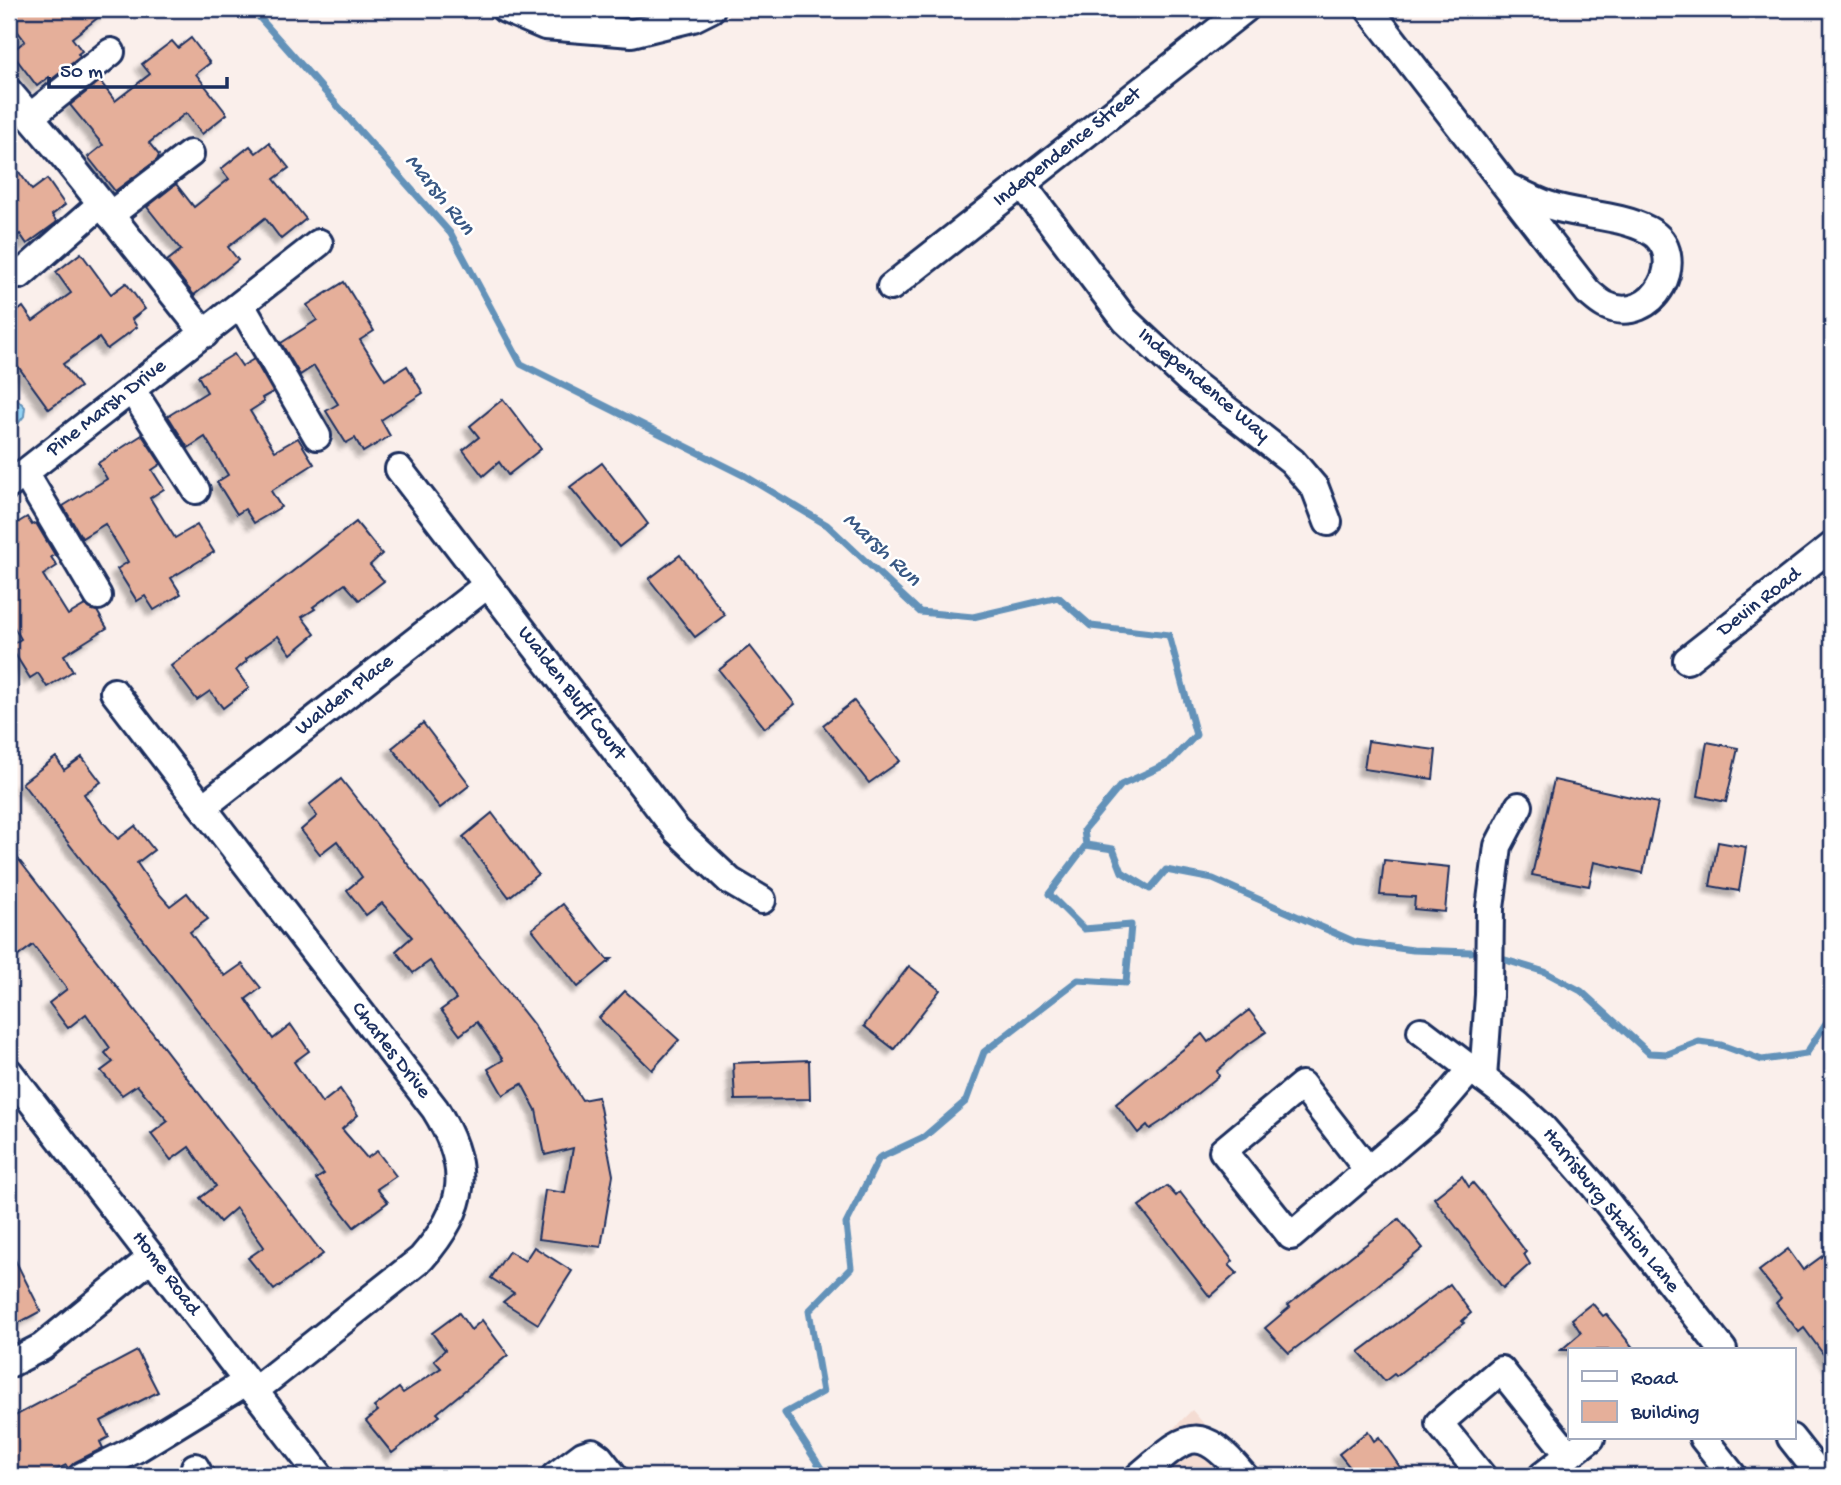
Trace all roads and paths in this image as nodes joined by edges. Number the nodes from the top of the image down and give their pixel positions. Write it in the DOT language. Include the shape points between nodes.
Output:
graph roads {
  1 [pos="505,9"];
  2 [pos="710,9"];
  3 [pos="1245,9"];
  4 [pos="1369,9"];
  5 [pos="111,52"];
  6 [pos="17,107"];
  7 [pos="190,154"];
  8 [pos="1022,184"];
  9 [pos="1508,187"];
  10 [pos="106,210"];
  11 [pos="319,243"];
  12 [pos="20,275"];
  13 [pos="891,287"];
  14 [pos="241,305"];
  15 [pos="205,334"];
  16 [pos="132,390"];
  17 [pos="317,436"];
  18 [pos="399,469"];
  19 [pos="17,479"];
  20 [pos="195,490"];
  21 [pos="1328,522"];
  22 [pos="1832,546"];
  23 [pos="486,585"];
  24 [pos="98,596"];
  25 [pos="1687,660"];
  26 [pos="114,692"];
  27 [pos="1519,806"];
  28 [pos="203,807"];
  29 [pos="762,900"];
  30 [pos="1421,1031"];
  31 [pos="9,1072"];
  32 [pos="1477,1073"];
  33 [pos="1368,1170"];
  34 [pos="152,1257"];
  35 [pos="1714,1347"];
  36 [pos="9,1364"];
  37 [pos="250,1386"];
  38 [pos="1588,1440"];
  39 [pos="1705,1440"];
  40 [pos="1793,1440"];
  41 [pos="1569,1455"];
  42 [pos="82,1476"];
  43 [pos="320,1476"];
  44 [pos="555,1476"];
  45 [pos="614,1476"];
  46 [pos="1139,1476"];
  47 [pos="1244,1476"];
  48 [pos="1482,1476"];
  49 [pos="1542,1476"];
  50 [pos="1733,1476"];
  51 [pos="1821,1476"];
  1 -- 2 [label="street" via="545,26 632,33 693,18"];
  3 -- 8 [label="street, Independence Street"];
  4 -- 9 [label="street"];
  5 -- 6 [label="street"];
  6 -- 10 [label="street"];
  7 -- 10 [label="street"];
  8 -- 13 [label="street, Independence Street"];
  8 -- 21 [label="street, Independence Way" via="1125,320 1190,381 1292,461 1315,488"];
  9 -- 9 [label="street" via="1588,292 1606,306 1623,310 1643,306 1659,292 1667,272 1667,251 1650,231 1548,205"];
  10 -- 12 [label="street"];
  10 -- 15 [label="street"];
  11 -- 14 [label="street, Pine Marsh Drive"];
  14 -- 15 [label="street, Pine Marsh Drive"];
  14 -- 17 [label="street"];
  15 -- 16 [label="street, Pine Marsh Drive"];
  16 -- 19 [label="street, Pine Marsh Drive"];
  16 -- 20 [label="street"];
  18 -- 23 [label="street, Walden Bluff Court"];
  19 -- 24 [label="street"];
  22 -- 25 [label="street, Devin Road"];
  23 -- 28 [label="street, Walden Place"];
  23 -- 29 [label="street, Walden Bluff Court" via="677,831 730,881"];
  26 -- 28 [label="street, Charles Drive"];
  27 -- 32 [label="street" via="1498,846 1490,908 1489,995"];
  28 -- 37 [label="street, Charles Drive" via="435,1109 459,1159 460,1186 453,1214 421,1259"];
  30 -- 32 [label="street, Harrisburg Station Lane"];
  31 -- 34 [label="street, Home Road"];
  32 -- 33 [label="street"];
  32 -- 35 [label="street, Harrisburg Station Lane" via="1517,1104 1595,1186"];
  33 -- 33 [label="street" via="1292,1236 1223,1151 1302,1085"];
  34 -- 36 [label="street" via="42,1348"];
  34 -- 37 [label="street, Home Road"];
  37 -- 42 [label="street, Charles Drive"];
  37 -- 43 [label="street, Home Road"];
  38 -- 41 [label="street"];
  39 -- 50 [label="street"];
  40 -- 51 [label="street"];
  41 -- 48 [label="street" via="1501,1370 1439,1423"];
  41 -- 49 [label="street"];
  44 -- 45 [label="street" via="592,1452"];
  46 -- 47 [label="street" via="1180,1441 1199,1438 1229,1458"];
}
